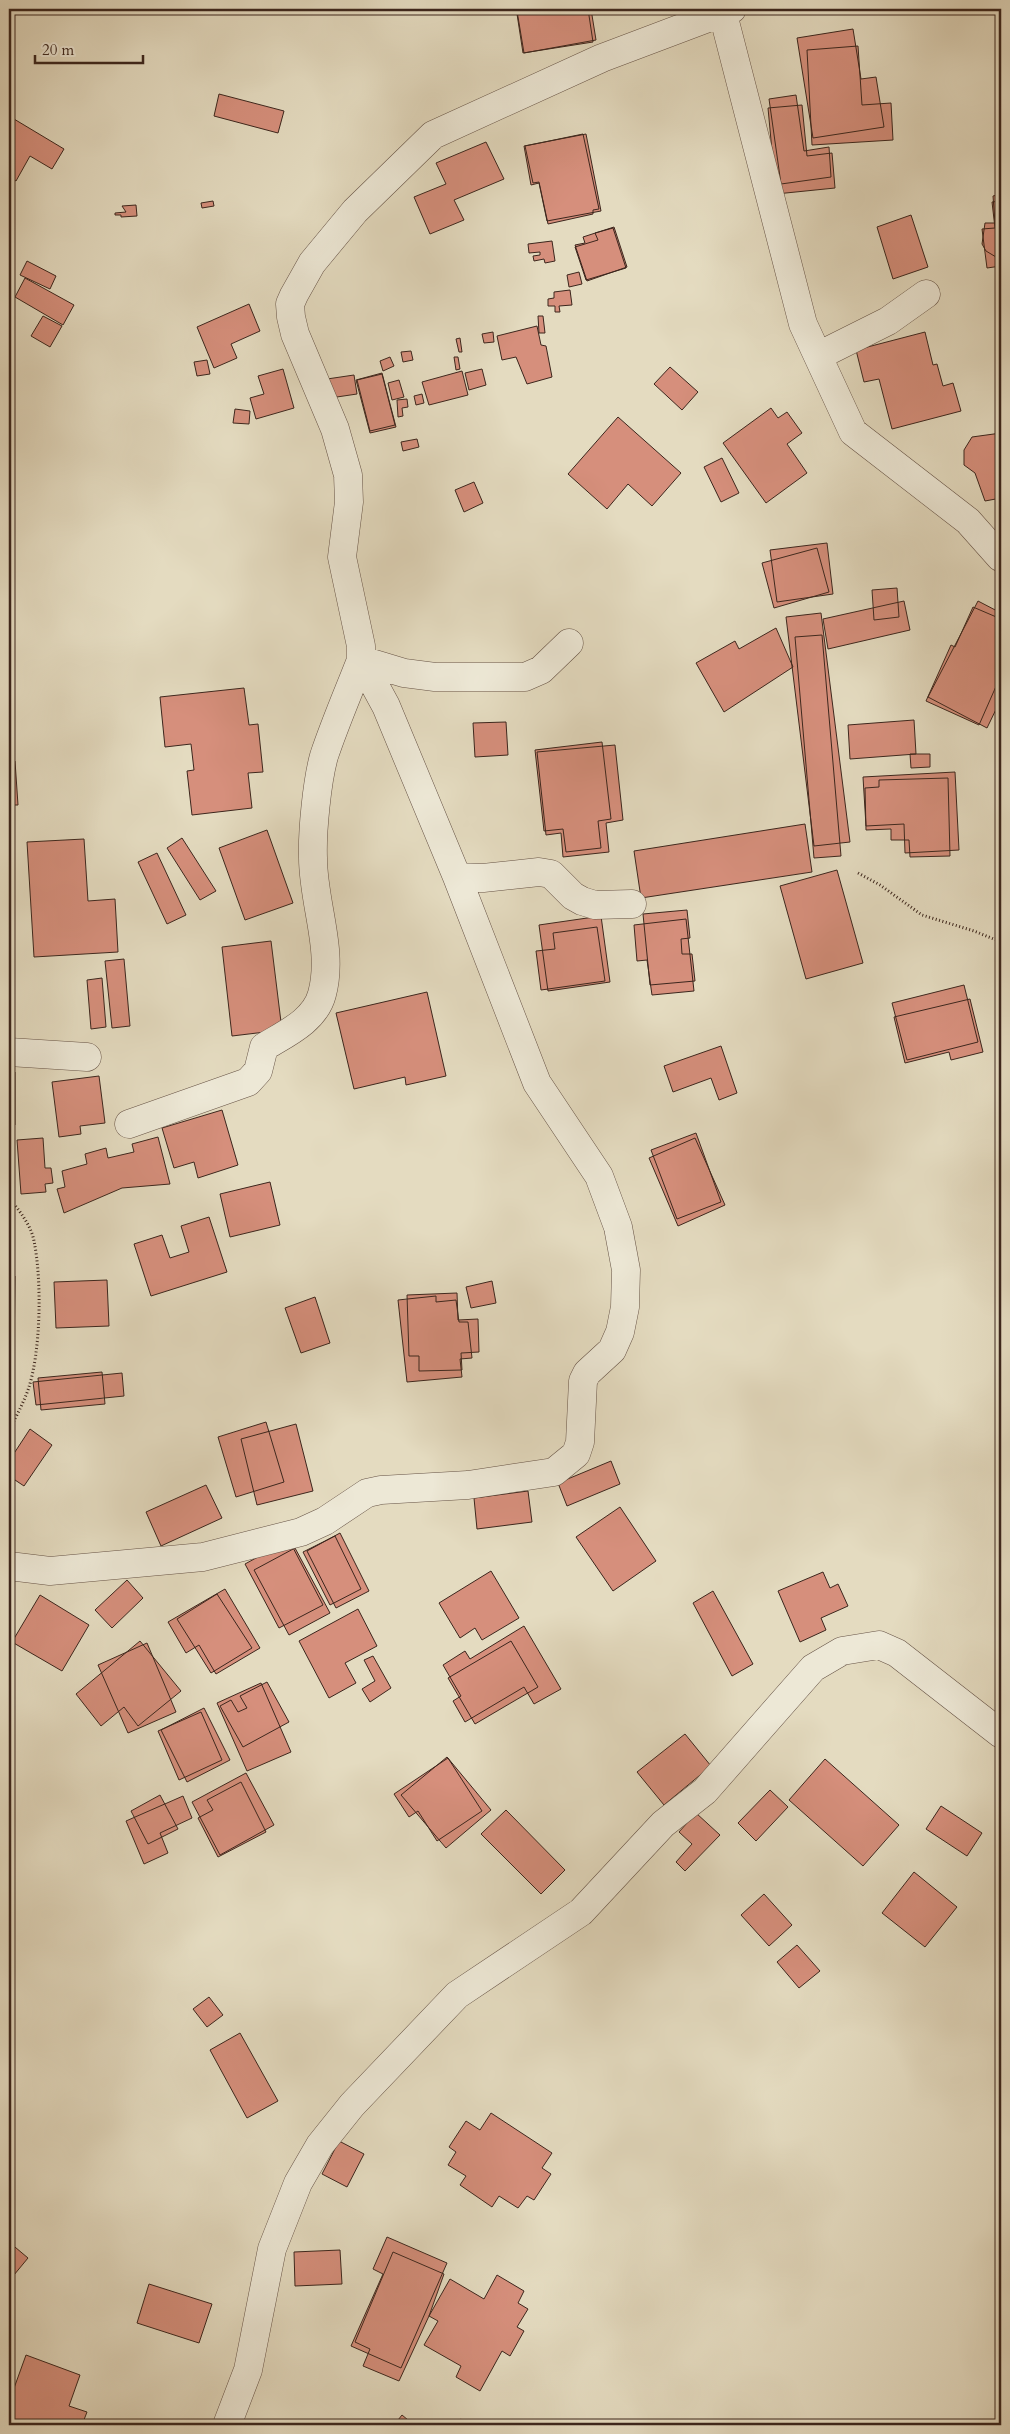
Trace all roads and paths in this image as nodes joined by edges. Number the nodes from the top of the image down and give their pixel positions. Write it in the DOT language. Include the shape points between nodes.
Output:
graph roads {
  1 [pos="728,11"];
  2 [pos="926,294"];
  3 [pos="818,356"];
  4 [pos="1000,557"];
  5 [pos="569,643"];
  6 [pos="361,660"];
  7 [pos="858,873"];
  8 [pos="457,877"];
  9 [pos="632,904"];
  10 [pos="1001,942"];
  11 [pos="9,1052"];
  12 [pos="87,1057"];
  13 [pos="129,1124"];
  14 [pos="9,1198"];
  15 [pos="9,1432"];
  16 [pos="9,1566"];
  17 [pos="1001,1734"];
  18 [pos="460,2420"];
  19 [pos="227,2425"];
  20 [pos="470,2425"];
  1 -- 3 [label="street" via="803,324"];
  1 -- 6 [label="street" via="602,58 433,135 355,211 312,264 290,304 295,334 335,429 348,475 350,502 342,557 362,646"];
  2 -- 3 [label="street" via="888,320"];
  3 -- 4 [label="street" via="853,432 968,520"];
  5 -- 6 [label="street" via="541,670 525,677 435,677"];
  6 -- 8 [label="street" via="386,706"];
  6 -- 13 [label="street" via="324,757 315,815 313,859 325,972 322,996 307,1018 264,1047 258,1071 248,1082"];
  7 -- 10 [label="path" via="922,916"];
  8 -- 9 [label="street" via="483,878 539,872 551,874 572,896 582,901 595,905"];
  8 -- 16 [label="street" via="537,1083 600,1176 618,1227 626,1270 625,1307 612,1350 587,1373 583,1381 580,1442 576,1454 554,1472 538,1475 367,1493 301,1532 203,1557 50,1571"];
  11 -- 12 [label="street"];
  14 -- 15 [label="path" via="21,1212 34,1239 38,1280 37,1348 28,1389"];
  17 -- 19 [label="street" via="897,1653 879,1645 842,1650 813,1668 705,1792 663,1824 581,1912 457,1994 352,2105 320,2145 298,2183 272,2249 248,2370"];
  18 -- 20 [label="path"];
}
